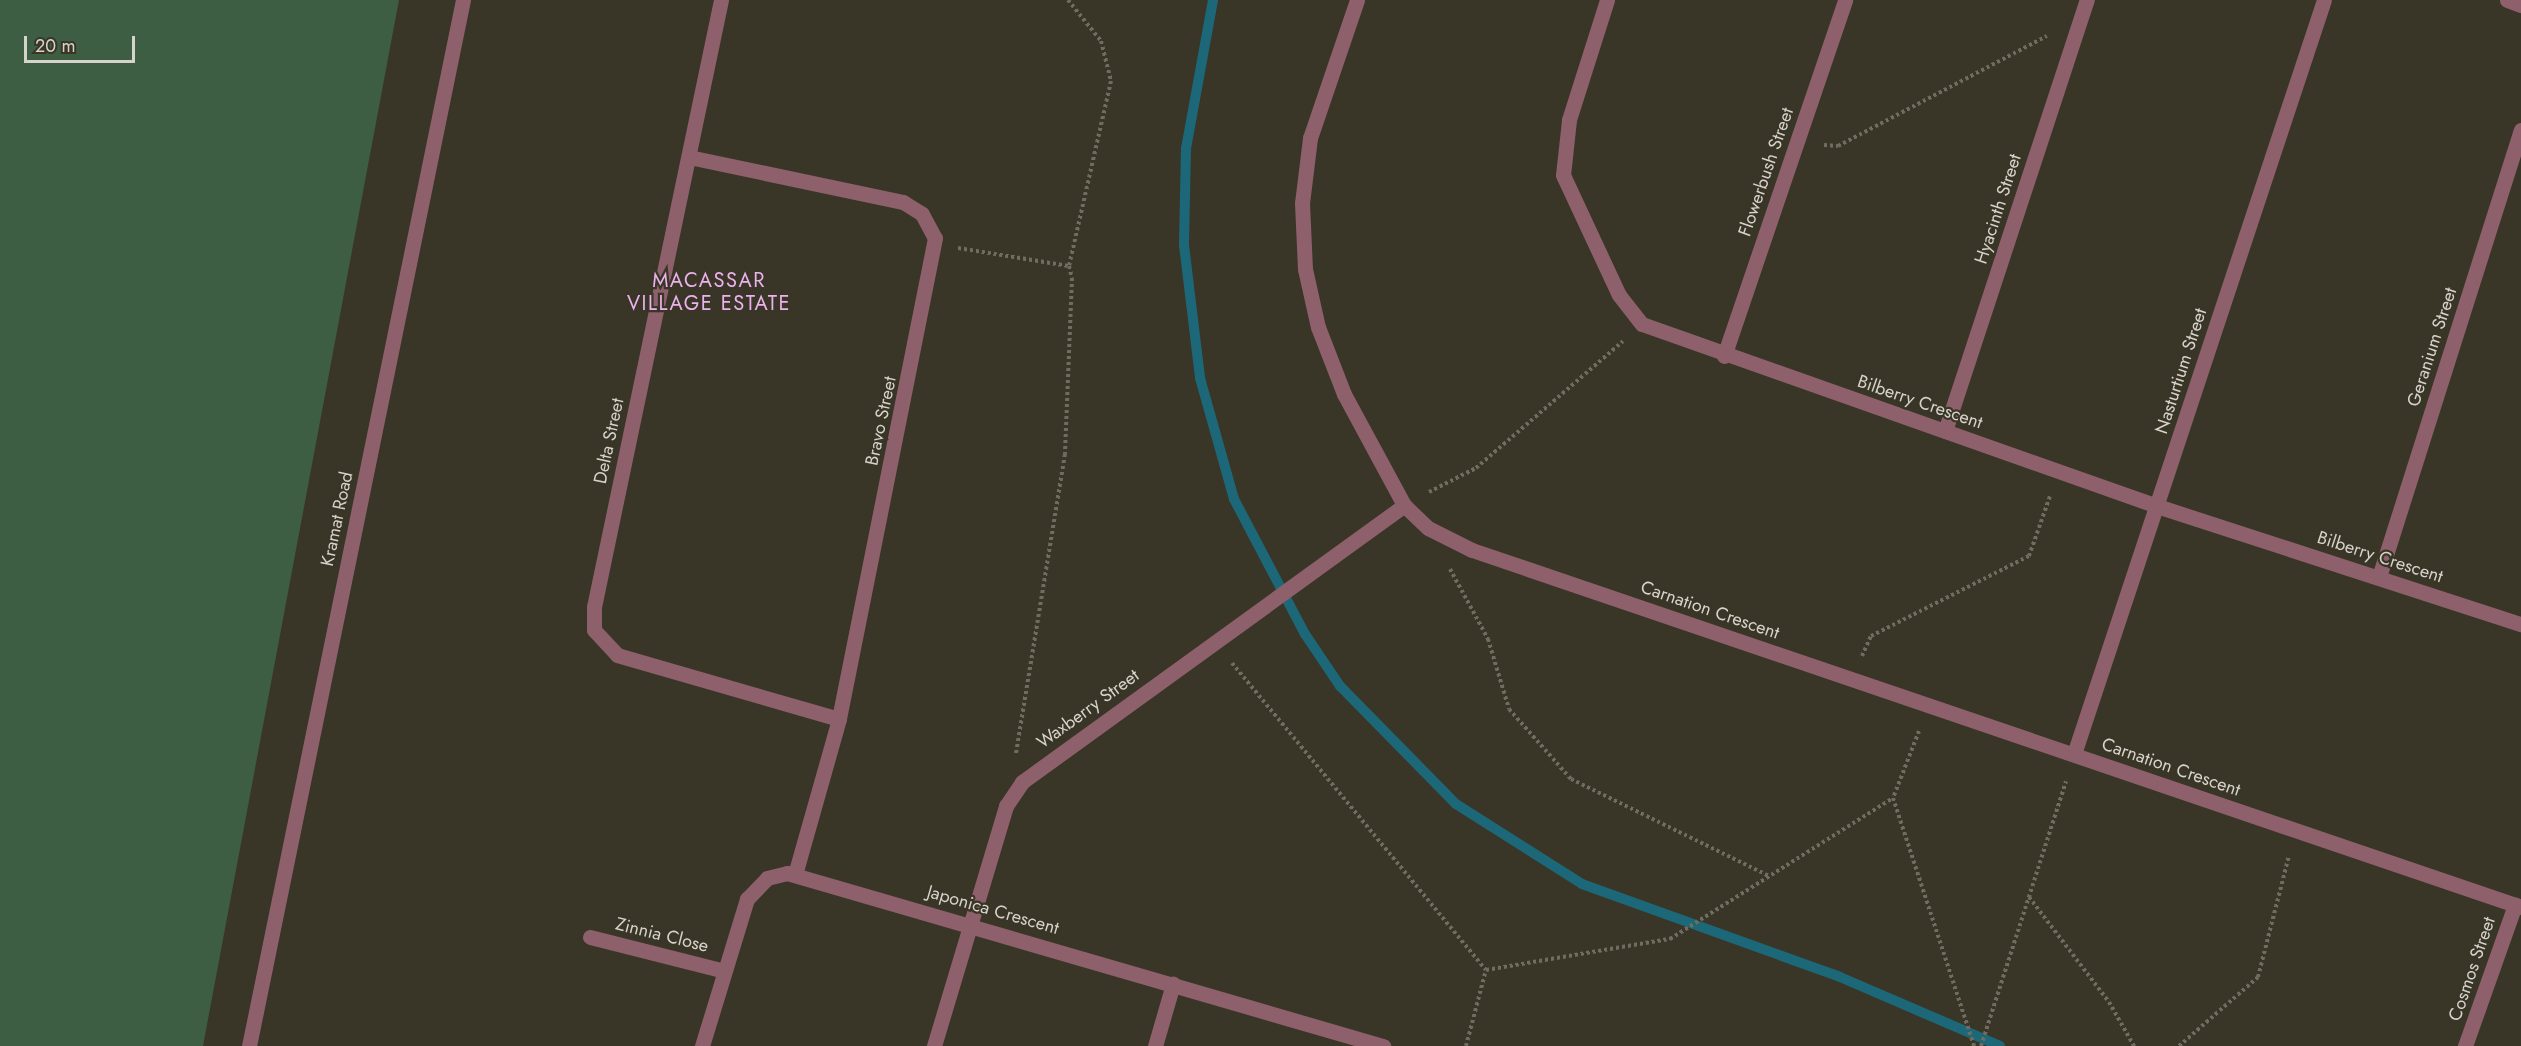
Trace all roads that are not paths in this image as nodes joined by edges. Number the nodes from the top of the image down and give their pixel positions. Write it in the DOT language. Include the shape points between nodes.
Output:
graph roads {
  1 [pos="463,0"];
  2 [pos="721,0"];
  3 [pos="1356,0"];
  4 [pos="1607,0"];
  5 [pos="1845,0"];
  6 [pos="2087,0"];
  7 [pos="2324,0"];
  8 [pos="2507,0"];
  9 [pos="2521,5"];
  10 [pos="2521,130"];
  11 [pos="689,157"];
  12 [pos="1724,356"];
  13 [pos="1945,431"];
  14 [pos="1404,505"];
  15 [pos="2157,506"];
  16 [pos="2379,577"];
  17 [pos="2521,624"];
  18 [pos="839,719"];
  19 [pos="2074,754"];
  20 [pos="795,874"];
  21 [pos="2518,906"];
  22 [pos="969,923"];
  23 [pos="590,937"];
  24 [pos="724,971"];
  25 [pos="1173,984"];
  26 [pos="249,1046"];
  27 [pos="702,1046"];
  28 [pos="934,1046"];
  29 [pos="1155,1046"];
  30 [pos="1383,1046"];
  31 [pos="2465,1046"];
  1 -- 26 [label="street, Kramat Road"];
  2 -- 11 [label="street, Delta Street"];
  3 -- 14 [label="street, Carnation Crescent" via="1310,138 1301,236 1309,298 1327,352"];
  4 -- 12 [label="street, Bilberry Crescent" via="1569,120 1563,175 1619,295 1642,324"];
  5 -- 12 [label="street, Flowerbush Street"];
  6 -- 13 [label="street, Hyacinth Street"];
  7 -- 15 [label="street, Nasturtium Street"];
  8 -- 9 [label="street"];
  10 -- 16 [label="street, Geranium Street"];
  11 -- 18 [label="street, Delta Street" via="594,607 594,630 617,655"];
  11 -- 18 [label="street, Bravo Street" via="910,205 928,220 936,245"];
  12 -- 13 [label="street, Bilberry Crescent"];
  13 -- 15 [label="street, Bilberry Crescent"];
  14 -- 19 [label="street, Carnation Crescent" via="1428,528 1472,550"];
  14 -- 22 [label="street, Waxberry Street" via="1012,793"];
  15 -- 16 [label="street, Bilberry Crescent"];
  15 -- 19 [label="street, Nasturtium Street"];
  16 -- 17 [label="street, Bilberry Crescent"];
  18 -- 20 [label="street, Bravo Street"];
  19 -- 21 [label="street, Carnation Crescent"];
  20 -- 22 [label="street, Japonica Crescent"];
  20 -- 24 [label="street, Japonica Crescent" via="773,876 755,887"];
  21 -- 31 [label="street, Cosmos Street"];
  22 -- 25 [label="street, Japonica Crescent"];
  22 -- 28 [label="street"];
  23 -- 24 [label="street, Zinnia Close"];
  24 -- 27 [label="street, Japonica Crescent"];
  25 -- 29 [label="street"];
  25 -- 30 [label="street, Japonica Crescent"];
}
